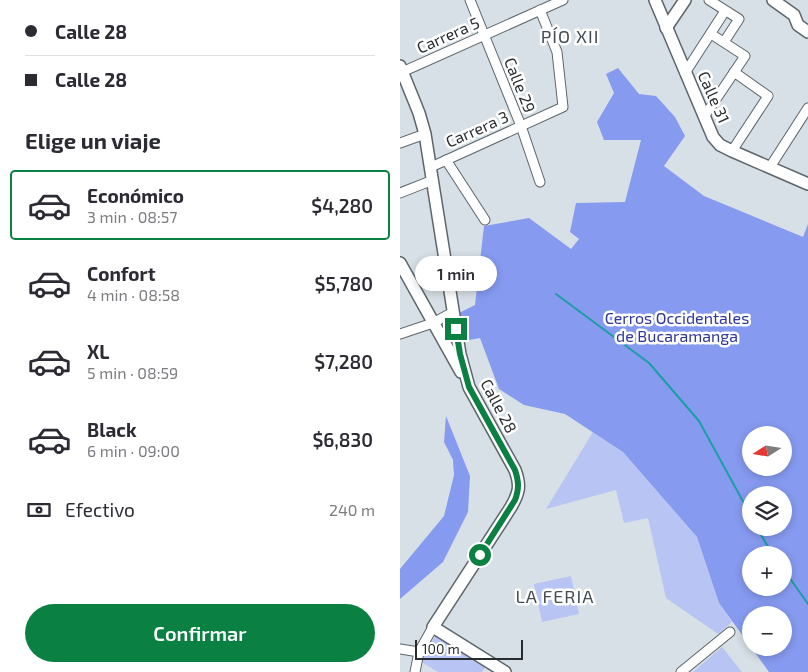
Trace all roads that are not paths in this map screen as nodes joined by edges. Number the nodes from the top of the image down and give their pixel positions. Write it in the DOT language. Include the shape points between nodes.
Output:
graph roads {
  1 [pos="470,0"];
  2 [pos="563,0"];
  3 [pos="655,0"];
  4 [pos="685,0"];
  5 [pos="709,0"];
  6 [pos="773,0"];
  7 [pos="540,10"];
  8 [pos="725,11"];
  9 [pos="666,28"];
  10 [pos="808,32"];
  11 [pos="711,34"];
  12 [pos="484,35"];
  13 [pos="724,42"];
  14 [pos="401,70"];
  15 [pos="734,72"];
  16 [pos="685,73"];
  17 [pos="808,108"];
  18 [pos="704,117"];
  19 [pos="521,126"];
  20 [pos="426,134"];
  21 [pos="400,143"];
  22 [pos="732,151"];
  23 [pos="446,160"];
  24 [pos="431,167"];
  25 [pos="770,167"];
  26 [pos="433,180"];
  27 [pos="540,182"];
  28 [pos="808,184"];
  29 [pos="400,193"];
  30 [pos="485,220"];
  31 [pos="400,263"];
  32 [pos="453,312"];
  33 [pos="434,323"];
  34 [pos="400,334"];
  35 [pos="469,387"];
  36 [pos="433,627"];
  37 [pos="730,632"];
  38 [pos="400,649"];
  39 [pos="419,652"];
  40 [pos="415,672"];
  41 [pos="505,672"];
  42 [pos="681,672"];
  1 -- 12 [label="street, Calle 29"];
  2 -- 7 [label="street, Carrera 5"];
  3 -- 9 [label="street, Calle 31"];
  4 -- 9 [label="street"];
  5 -- 8 [label="street"];
  6 -- 10 [label="street" via="792,13 798,25"];
  7 -- 12 [label="street, Carrera 5"];
  7 -- 19 [label="street, Carrera 3" via="557,52 562,107"];
  8 -- 11 [label="street"];
  8 -- 13 [label="street" via="739,19"];
  9 -- 16 [label="street, Calle 31"];
  11 -- 13 [label="street"];
  11 -- 16 [label="street"];
  12 -- 14 [label="street, Carrera 5"];
  12 -- 19 [label="street, Calle 29"];
  13 -- 15 [label="street" via="745,56"];
  14 -- 20 [label="street, Calle 28"];
  15 -- 18 [label="street"];
  15 -- 22 [label="street" via="768,96"];
  16 -- 18 [label="street, Calle 31"];
  17 -- 25 [label="street"];
  18 -- 22 [label="street, Calle 31" via="716,141"];
  19 -- 23 [label="street, Carrera 3"];
  19 -- 27 [label="street, Calle 29"];
  20 -- 21 [label="street"];
  20 -- 24 [label="street, Calle 28"];
  22 -- 25 [label="street, Calle 31"];
  23 -- 24 [label="street, Carrera 3"];
  23 -- 30 [label="street"];
  24 -- 26 [label="street, Calle 28"];
  25 -- 28 [label="street, Calle 31"];
  26 -- 29 [label="street"];
  26 -- 32 [label="street, Calle 28"];
  31 -- 33 [label="street"];
  32 -- 33 [label="street"];
  32 -- 35 [label="street, Calle 28"];
  33 -- 34 [label="street"];
  33 -- 35 [label="street"];
  35 -- 36 [label="street, Calle 28" via="515,470 519,487 511,507"];
  36 -- 39 [label="street"];
  36 -- 41 [label="street"];
  37 -- 42 [label="street"];
  38 -- 39 [label="street"];
  39 -- 40 [label="street"];
}
